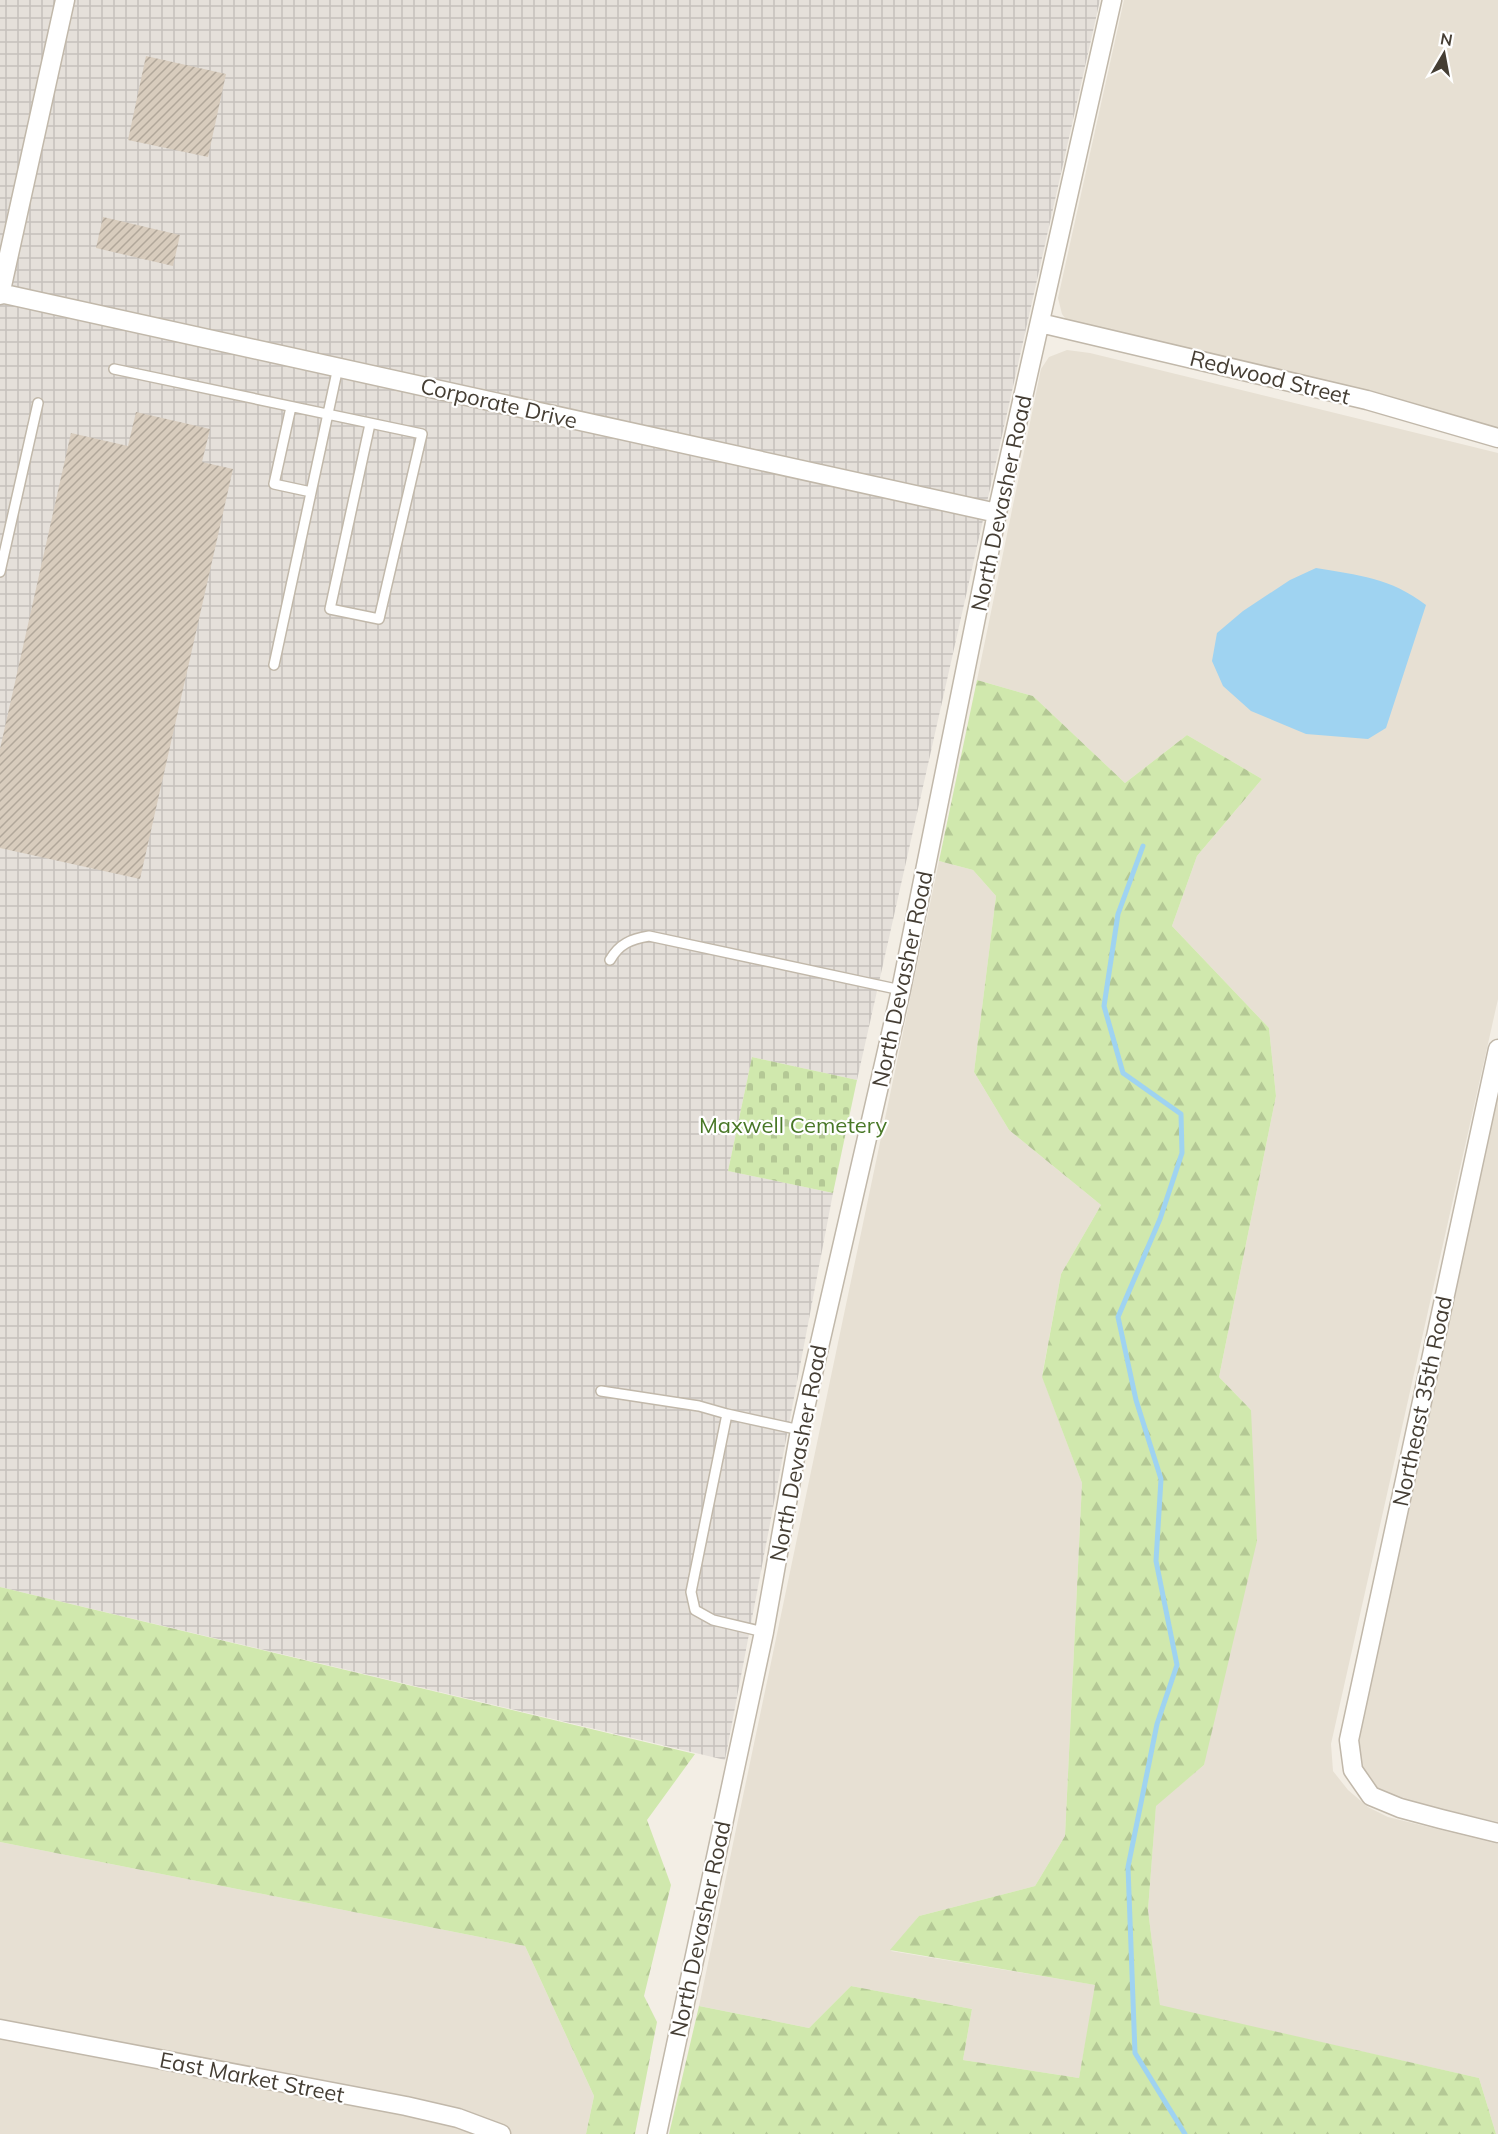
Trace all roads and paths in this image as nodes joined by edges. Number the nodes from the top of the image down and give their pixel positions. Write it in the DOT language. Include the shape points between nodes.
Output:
graph roads {
  1 [pos="65,0"];
  2 [pos="1112,0"];
  3 [pos="0,294"];
  4 [pos="1040,323"];
  5 [pos="338,367"];
  6 [pos="114,369"];
  7 [pos="38,403"];
  8 [pos="291,407"];
  9 [pos="328,415"];
  10 [pos="370,423"];
  11 [pos="1498,438"];
  12 [pos="311,492"];
  13 [pos="997,513"];
  14 [pos="0,572"];
  15 [pos="274,665"];
  16 [pos="610,960"];
  17 [pos="901,990"];
  18 [pos="1498,1048"];
  19 [pos="601,1391"];
  20 [pos="727,1414"];
  21 [pos="800,1430"];
  22 [pos="764,1632"];
  23 [pos="1498,1833"];
  24 [pos="0,2029"];
  25 [pos="501,2134"];
  26 [pos="657,2134"];
  1 -- 3 [label="street"];
  2 -- 4 [label="street, North Devasher Road"];
  3 -- 5 [label="street, Corporate Drive"];
  4 -- 11 [label="street, Redwood Street" via="1367,400"];
  4 -- 13 [label="street, North Devasher Road"];
  5 -- 9 [label="lane"];
  5 -- 13 [label="street, Corporate Drive"];
  6 -- 8 [label="lane"];
  7 -- 14 [label="lane"];
  8 -- 9 [label="lane"];
  8 -- 12 [label="lane" via="274,484"];
  9 -- 10 [label="lane"];
  9 -- 12 [label="lane"];
  10 -- 10 [label="lane" via="422,434 379,619 330,609"];
  12 -- 15 [label="lane"];
  13 -- 17 [label="street, North Devasher Road"];
  16 -- 17 [label="lane" via="625,943 649,936"];
  17 -- 21 [label="street, North Devasher Road"];
  18 -- 23 [label="street, Northeast 35th Road" via="1349,1740 1353,1770 1371,1796 1400,1808"];
  19 -- 20 [label="lane"];
  20 -- 21 [label="lane"];
  20 -- 22 [label="lane" via="691,1592 695,1610 713,1620"];
  21 -- 22 [label="street, North Devasher Road"];
  22 -- 26 [label="street, North Devasher Road"];
  24 -- 25 [label="street, East Market Street" via="406,2106 458,2118"];
}
